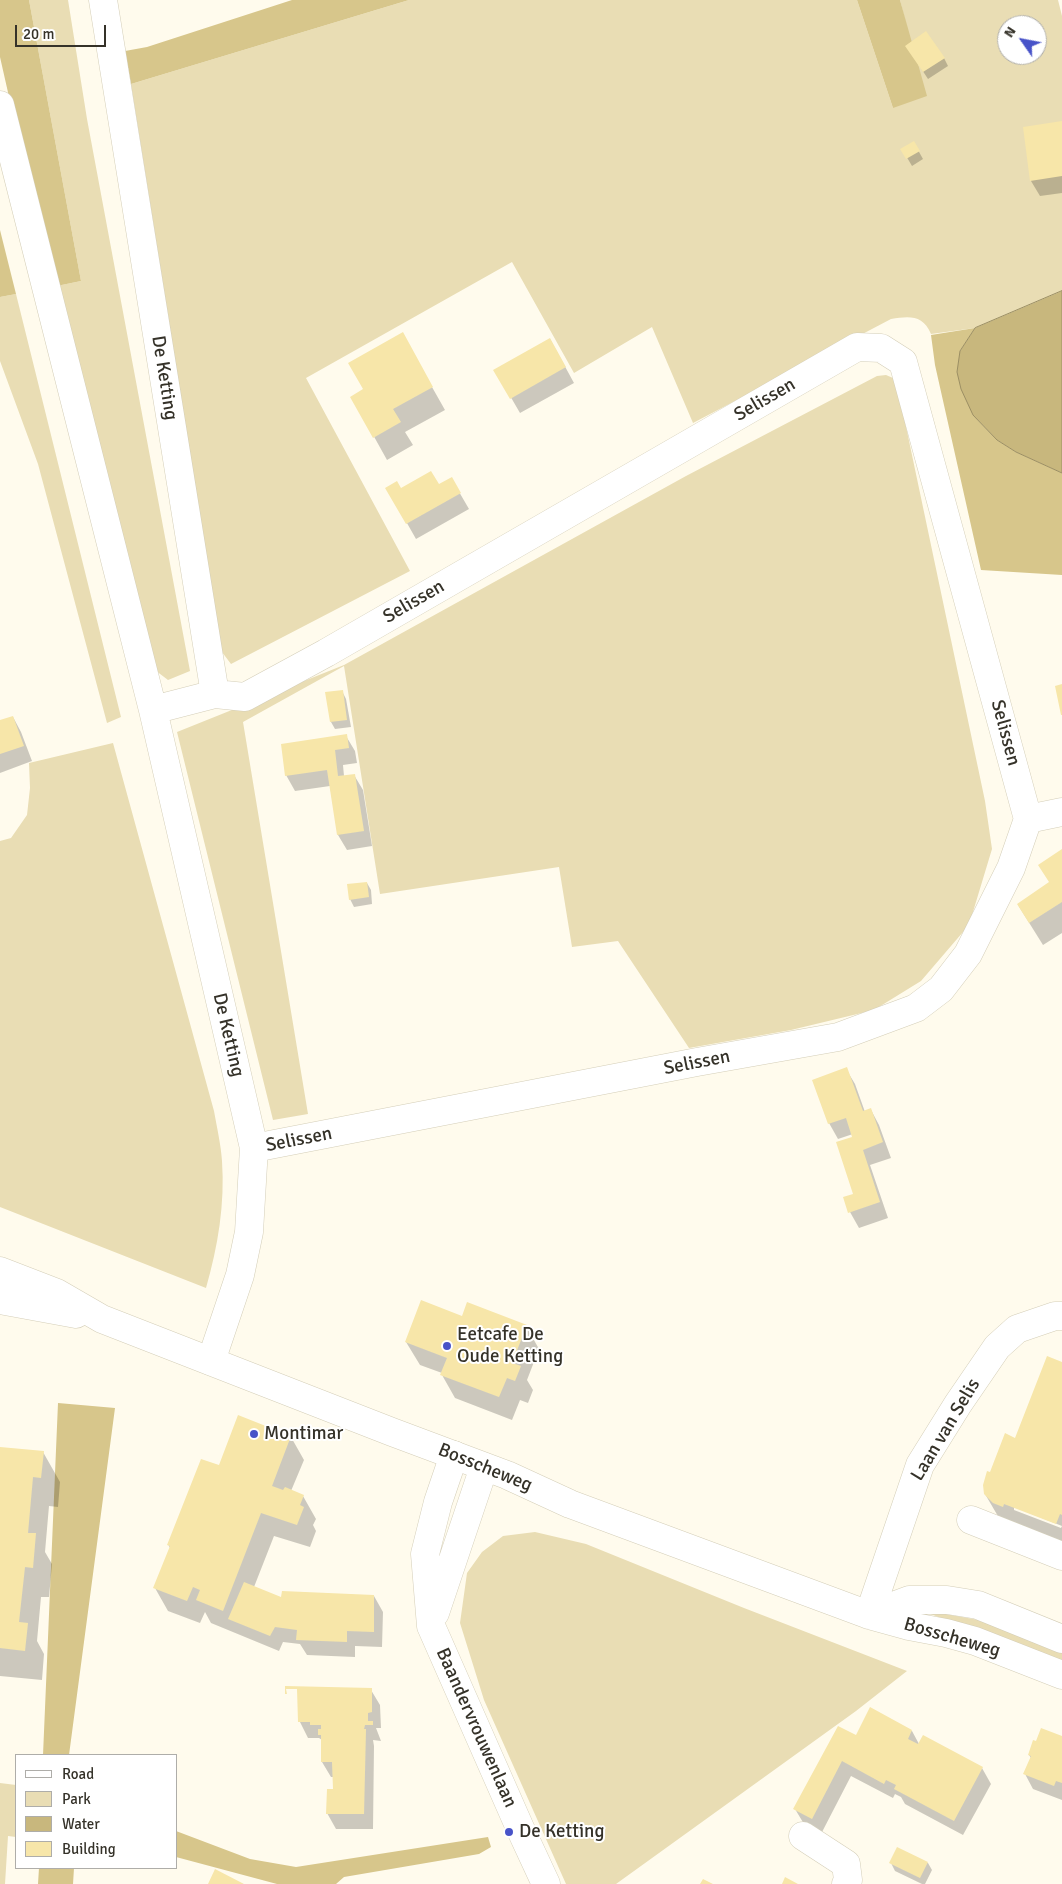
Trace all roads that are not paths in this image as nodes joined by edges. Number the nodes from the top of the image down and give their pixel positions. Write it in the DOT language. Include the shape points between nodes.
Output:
graph roads {
  1 [pos="104,0"];
  2 [pos="0,104"];
  3 [pos="215,694"];
  4 [pos="153,710"];
  5 [pos="1062,812"];
  6 [pos="1028,818"];
  7 [pos="254,1148"];
  8 [pos="0,1271"];
  9 [pos="0,1300"];
  10 [pos="1062,1316"];
  11 [pos="102,1318"];
  12 [pos="211,1361"];
  13 [pos="454,1455"];
  14 [pos="484,1467"];
  15 [pos="972,1520"];
  16 [pos="1062,1556"];
  17 [pos="869,1614"];
  18 [pos="431,1626"];
  19 [pos="1062,1639"];
  20 [pos="1062,1675"];
  21 [pos="803,1836"];
  22 [pos="546,1884"];
  23 [pos="846,1884"];
  1 -- 3 [label="street, De Ketting"];
  2 -- 4 [label="street, De Ketting"];
  3 -- 4 [label="street"];
  3 -- 6 [label="street, Selissen" via="245,696 326,653 857,347 881,348 903,362"];
  4 -- 7 [label="street, De Ketting"];
  5 -- 6 [label="street"];
  6 -- 7 [label="street, Selissen" via="1012,868 968,954 941,989 916,1008 838,1037"];
  7 -- 12 [label="street, De Ketting" via="249,1232 240,1275"];
  8 -- 11 [label="street, Bosscheweg" via="57,1293"];
  9 -- 11 [label="street, Bosscheweg"];
  10 -- 17 [label="street, Laan van Selis" via="1017,1329 997,1347 958,1404 920,1465"];
  11 -- 12 [label="street, Bosscheweg"];
  12 -- 13 [label="street, Bosscheweg"];
  13 -- 14 [label="street, Bosscheweg"];
  13 -- 18 [label="street, Baandervrouwenlaan" via="425,1554"];
  14 -- 17 [label="street, Bosscheweg" via="570,1504"];
  14 -- 18 [label="street, Baandervrouwenlaan"];
  15 -- 16 [label="street"];
  17 -- 19 [label="street, Bosscheweg" via="909,1600 947,1600 978,1605"];
  17 -- 20 [label="street, Bosscheweg" via="975,1641"];
  18 -- 22 [label="street, Baandervrouwenlaan"];
  21 -- 23 [label="street" via="846,1864"];
}
